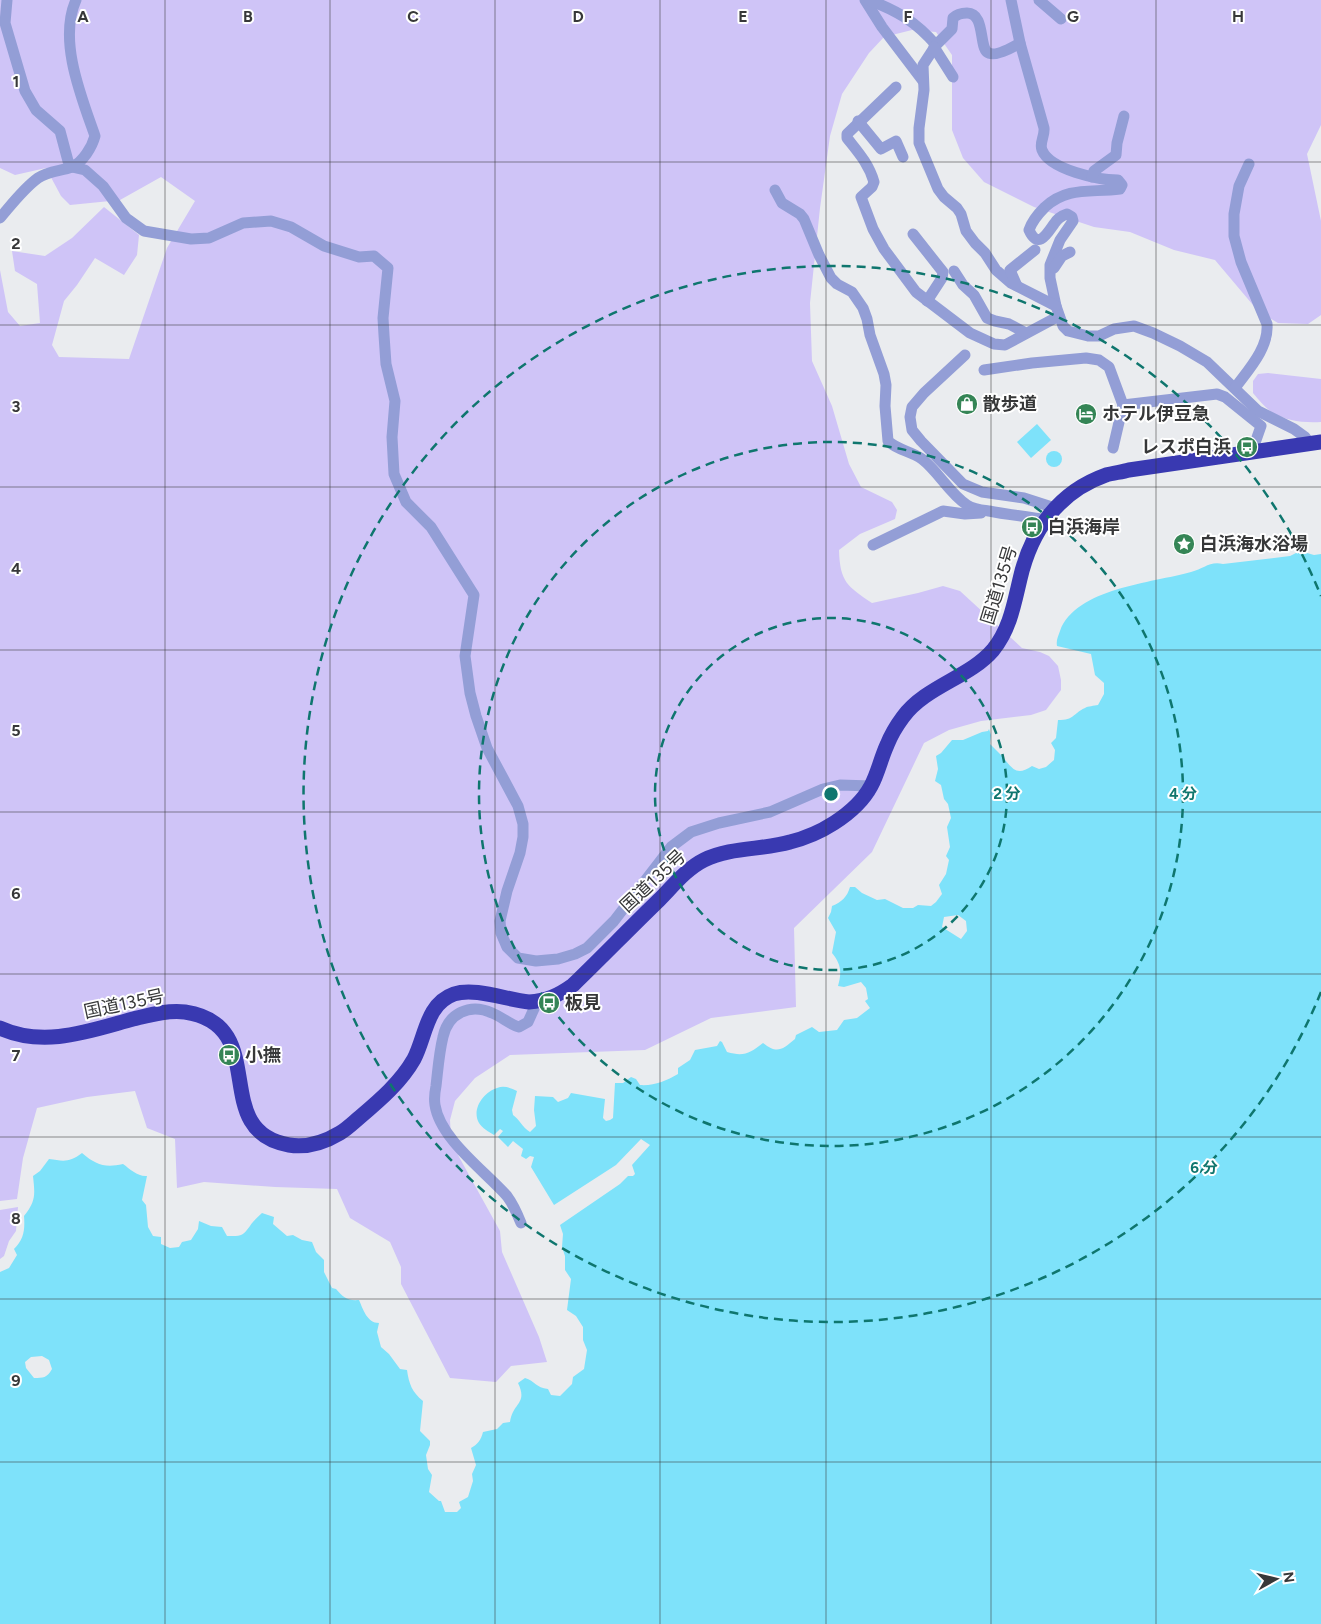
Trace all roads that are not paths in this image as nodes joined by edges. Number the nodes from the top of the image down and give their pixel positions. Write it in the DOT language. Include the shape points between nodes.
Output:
graph roads {
  1 [pos="7,0"];
  2 [pos="76,0"];
  3 [pos="865,0"];
  4 [pos="870,0"];
  5 [pos="1011,0"];
  6 [pos="1039,0"];
  7 [pos="1061,19"];
  8 [pos="1020,43"];
  9 [pos="935,46"];
  10 [pos="953,77"];
  11 [pos="923,80"];
  12 [pos="896,87"];
  13 [pos="1124,116"];
  14 [pos="858,121"];
  15 [pos="903,157"];
  16 [pos="1248,164"];
  17 [pos="72,167"];
  18 [pos="1092,177"];
  19 [pos="775,190"];
  20 [pos="0,218"];
  21 [pos="913,234"];
  22 [pos="1035,250"];
  23 [pos="1070,252"];
  24 [pos="954,271"];
  25 [pos="1050,275"];
  26 [pos="1017,286"];
  27 [pos="926,301"];
  28 [pos="1057,311"];
  29 [pos="1026,333"];
  30 [pos="965,355"];
  31 [pos="984,370"];
  32 [pos="1235,388"];
  33 [pos="1123,405"];
  34 [pos="1316,443"];
  35 [pos="1113,448"];
  36 [pos="1255,452"];
  37 [pos="988,511"];
  38 [pos="1050,514"];
  39 [pos="873,545"];
  40 [pos="872,786"];
  41 [pos="537,1002"];
  42 [pos="0,1028"];
  43 [pos="521,1223"];
  1 -- 17 [label="street" via="5,23 25,91 36,110 60,131"];
  2 -- 17 [label="street" via="69,33 76,76 94,136 89,150"];
  3 -- 11 [label="street"];
  4 -- 9 [label="street" via="912,21"];
  5 -- 8 [label="street"];
  6 -- 7 [label="street"];
  8 -- 9 [label="street" via="989,54 979,24 970,13 957,14 952,28"];
  8 -- 18 [label="street" via="1044,128 1041,149 1050,161"];
  9 -- 10 [label="street"];
  9 -- 11 [label="street" via="923,65"];
  11 -- 26 [label="street" via="919,143 938,189 957,208 966,231 1000,276"];
  12 -- 14 [label="street"];
  13 -- 18 [label="street" via="1116,155 1094,171"];
  14 -- 15 [label="street" via="881,149 896,141"];
  14 -- 27 [label="street" via="847,138 865,159 874,182 861,197 884,249"];
  16 -- 32 [label="street" via="1238,186 1234,236 1240,262 1268,324 1268,333 1254,362"];
  17 -- 20 [label="street" via="40,177"];
  17 -- 40 [label="street" via="85,170 103,186 126,218 150,233 208,238 243,224 271,221 291,227 324,246 359,257 374,256 388,268 383,318 386,364 395,401 392,436 394,474 406,502 431,527 474,595 465,656 470,693 487,748 518,806 523,824 520,853 500,921 507,947 518,958 536,961 558,959 587,948 614,921 671,847 691,832 770,812 823,789 840,785"];
  18 -- 25 [label="street" via="1118,180 1121,188 1063,194 1051,201 1031,225 1032,236 1040,239 1046,236 1060,216 1072,216 1073,221 1060,240 1050,266"];
  19 -- 37 [label="street" via="782,204 804,219 831,278 852,292 868,319 871,340 886,385 888,441 922,459 970,507"];
  21 -- 27 [label="street" via="943,272"];
  22 -- 26 [label="street" via="1010,270"];
  23 -- 25 [label="street" via="1062,256"];
  24 -- 29 [label="street" via="974,295 987,318 1010,324"];
  25 -- 28 [label="street"];
  26 -- 28 [label="street"];
  27 -- 29 [label="street" via="970,333 994,344 1005,345"];
  28 -- 29 [label="street"];
  28 -- 32 [label="street" via="1068,331 1088,336 1099,336 1123,327 1144,329 1207,362"];
  30 -- 38 [label="street" via="912,407 912,430 963,484 982,492 1024,498"];
  31 -- 33 [label="street" via="1092,358 1109,367"];
  32 -- 34 [label="street" via="1258,410"];
  33 -- 35 [label="street"];
  33 -- 36 [label="street" via="1217,394 1261,426"];
  34 -- 36 [label="highway, 国道135号"];
  36 -- 38 [label="highway, 国道135号" via="1107,475 1083,486"];
  37 -- 38 [label="street"];
  37 -- 39 [label="street" via="965,514 942,511"];
  38 -- 40 [label="highway, 国道135号" via="1028,552 1003,637 986,657 924,698 904,716 887,745"];
  40 -- 41 [label="highway, 国道135号" via="851,810 815,834 789,843 720,854 693,866 573,986 556,997"];
  41 -- 42 [label="highway, 国道135号" via="474,992 455,994 443,1000 427,1022 415,1057 390,1091 342,1133 316,1144 301,1146 272,1139 251,1121 242,1099 232,1044 215,1023 202,1016 182,1012 158,1013 59,1037 36,1038"];
  41 -- 43 [label="street" via="528,1022 519,1028 484,1010 471,1010 450,1019 442,1042 434,1104 448,1133 507,1197"];
}
